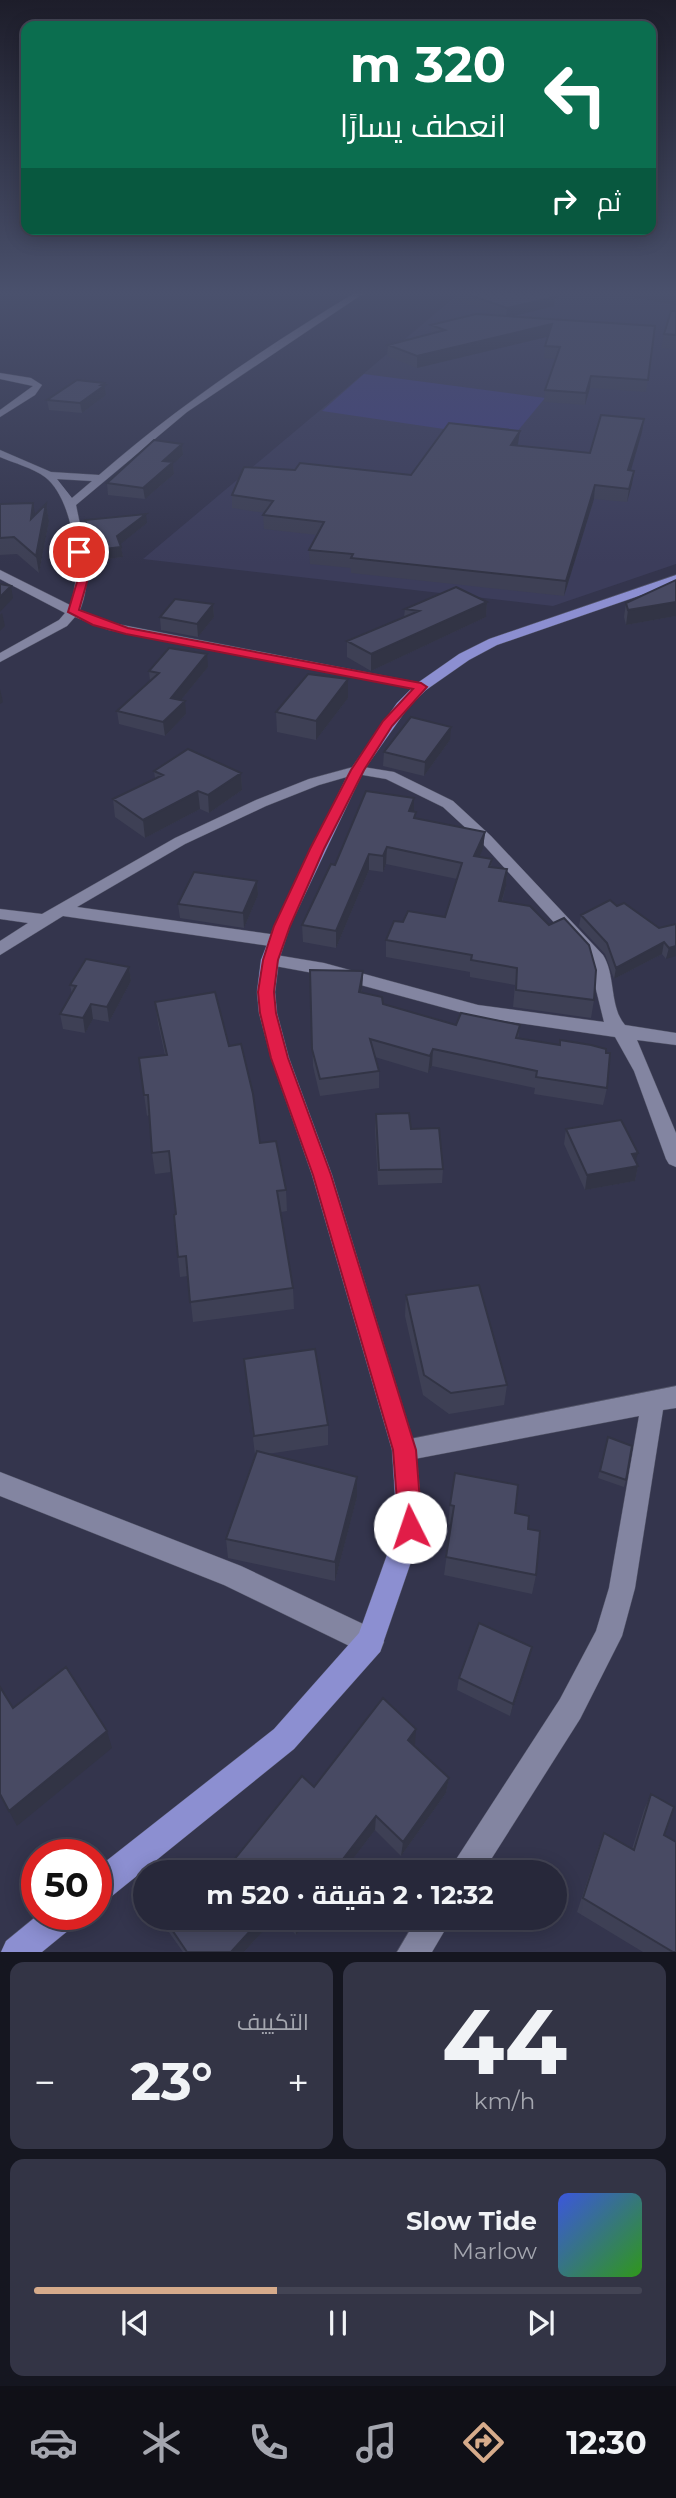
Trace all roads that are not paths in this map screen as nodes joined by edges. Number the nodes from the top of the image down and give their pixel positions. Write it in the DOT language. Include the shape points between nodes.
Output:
graph roads {
  1 [pos="32,382"];
  2 [pos="224,382"];
  3 [pos="0,414"];
  4 [pos="0,453"];
  5 [pos="49,475"];
  6 [pos="101,478"];
  7 [pos="71,504"];
  8 [pos="0,574"];
  9 [pos="676,579"];
  10 [pos="73,612"];
  11 [pos="0,658"];
  12 [pos="421,687"];
  13 [pos="357,770"];
  14 [pos="0,914"];
  15 [pos="52,915"];
  16 [pos="0,949"];
  17 [pos="274,951"];
  18 [pos="624,1032"];
  19 [pos="676,1039"];
  20 [pos="676,1159"];
  21 [pos="665,1399"];
  22 [pos="404,1450"];
  23 [pos="0,1484"];
  24 [pos="370,1642"];
  25 [pos="474,1860"];
  26 [pos="112,1876"];
  27 [pos="44,1930"];
  28 [pos="428,1930"];
  29 [pos="17,1952"];
  30 [pos="413,1952"];
  1 -- 3 [label="street" via="37,385 32,393"];
  2 -- 6 [label="street"];
  4 -- 5 [label="street"];
  5 -- 6 [label="street"];
  5 -- 7 [label="street"];
  6 -- 7 [label="street"];
  7 -- 10 [label="street" via="82,566 80,595"];
  8 -- 10 [label="street"];
  9 -- 12 [label="main road" via="493,642"];
  10 -- 11 [label="street" via="63,623"];
  10 -- 12 [label="street" via="126,631"];
  12 -- 13 [label="main road" via="388,723"];
  13 -- 15 [label="street" via="249,808 180,841"];
  13 -- 17 [label="main road"];
  13 -- 18 [label="street" via="389,775 439,797 486,839 597,958 606,1004 614,1024"];
  14 -- 15 [label="street"];
  15 -- 16 [label="street"];
  15 -- 17 [label="street"];
  17 -- 18 [label="street" via="478,1011"];
  17 -- 22 [label="main road" via="266,992 274,1038 322,1175"];
  18 -- 19 [label="street"];
  18 -- 20 [label="street"];
  21 -- 22 [label="street"];
  21 -- 25 [label="street" via="608,1636 570,1709"];
  22 -- 24 [label="main road" via="410,1527"];
  23 -- 24 [label="street" via="232,1575"];
  24 -- 26 [label="main road" via="284,1739"];
  27 -- 29 [label="main road"];
  28 -- 30 [label="street"];
}
